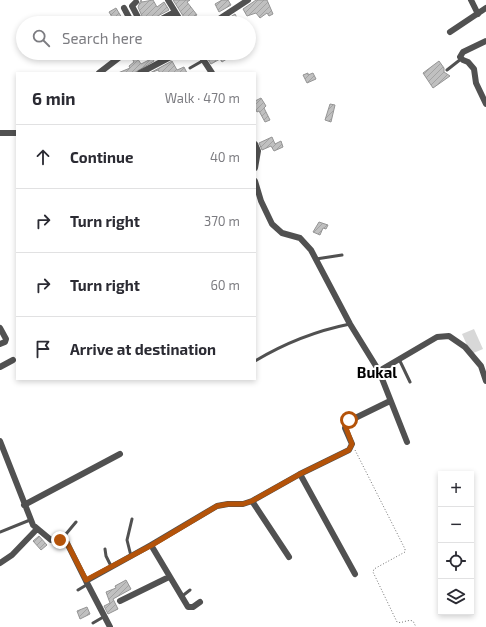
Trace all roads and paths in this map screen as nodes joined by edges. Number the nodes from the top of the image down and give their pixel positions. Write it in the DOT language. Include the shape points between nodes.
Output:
graph roads {
  1 [pos="168,0"];
  2 [pos="248,0"];
  3 [pos="470,0"];
  4 [pos="136,2"];
  5 [pos="124,8"];
  6 [pos="486,8"];
  7 [pos="174,12"];
  8 [pos="478,14"];
  9 [pos="128,16"];
  10 [pos="137,16"];
  11 [pos="167,16"];
  12 [pos="177,16"];
  13 [pos="224,16"];
  14 [pos="450,32"];
  15 [pos="486,41"];
  16 [pos="461,59"];
  17 [pos="116,60"];
  18 [pos="165,60"];
  19 [pos="204,60"];
  20 [pos="190,68"];
  21 [pos="447,70"];
  22 [pos="100,72"];
  23 [pos="142,72"];
  24 [pos="211,72"];
  25 [pos="486,104"];
  26 [pos="0,133"];
  27 [pos="16,133"];
  28 [pos="256,146"];
  29 [pos="256,162"];
  30 [pos="256,184"];
  31 [pos="342,256"];
  32 [pos="316,259"];
  33 [pos="350,324"];
  34 [pos="0,328"];
  35 [pos="0,344"];
  36 [pos="399,359"];
  37 [pos="13,360"];
  38 [pos="256,361"];
  39 [pos="0,367"];
  40 [pos="380,371"];
  41 [pos="486,381"];
  42 [pos="410,382"];
  43 [pos="390,401"];
  44 [pos="0,441"];
  45 [pos="407,442"];
  46 [pos="352,444"];
  47 [pos="120,454"];
  48 [pos="300,474"];
  49 [pos="252,501"];
  50 [pos="24,505"];
  51 [pos="132,519"];
  52 [pos="30,520"];
  53 [pos="76,522"];
  54 [pos="37,529"];
  55 [pos="0,532"];
  56 [pos="62,540"];
  57 [pos="152,545"];
  58 [pos="105,549"];
  59 [pos="130,556"];
  60 [pos="289,556"];
  61 [pos="0,563"];
  62 [pos="111,566"];
  63 [pos="355,574"];
  64 [pos="170,577"];
  65 [pos="87,582"];
  66 [pos="78,590"];
  67 [pos="190,590"];
  68 [pos="181,597"];
  69 [pos="120,601"];
  70 [pos="200,602"];
  71 [pos="105,616"];
  72 [pos="93,623"];
  73 [pos="110,627"];
  74 [pos="416,627"];
  1 -- 7 [label="street"];
  2 -- 13 [label="street"];
  3 -- 8 [label="street"];
  4 -- 10 [label="street" via="132,6"];
  5 -- 9 [label="street"];
  6 -- 8 [label="street"];
  7 -- 11 [label="street"];
  7 -- 12 [label="street"];
  8 -- 14 [label="street"];
  15 -- 16 [label="street" via="463,52"];
  16 -- 21 [label="lane"];
  16 -- 25 [label="street" via="474,69 476,83"];
  17 -- 22 [label="street"];
  18 -- 23 [label="street"];
  19 -- 20 [label="lane"];
  19 -- 24 [label="street"];
  26 -- 27 [label="street"];
  28 -- 29 [label="street"];
  30 -- 32 [label="street" via="272,224 282,233 300,238"];
  31 -- 32 [label="lane"];
  32 -- 33 [label="street"];
  33 -- 38 [label="lane" via="303,336"];
  33 -- 40 [label="street"];
  34 -- 35 [label="street" via="6,339"];
  36 -- 40 [label="street"];
  36 -- 41 [label="street" via="437,337 449,336 465,347 481,366"];
  36 -- 42 [label="lane"];
  37 -- 39 [label="street"];
  40 -- 43 [label="street"];
  43 -- 45 [label="street"];
  43 -- 46 [label="street" via="347,422 346,428"];
  44 -- 50 [label="street"];
  46 -- 48 [label="street" via="349,450"];
  46 -- 74 [label="path" via="405,549 405,552 374,569 373,572 397,622 410,620"];
  47 -- 50 [label="street"];
  48 -- 49 [label="street"];
  48 -- 63 [label="street"];
  49 -- 57 [label="street" via="217,506"];
  49 -- 60 [label="street"];
  50 -- 52 [label="street"];
  51 -- 59 [label="lane" via="127,540"];
  52 -- 54 [label="street"];
  52 -- 55 [label="lane"];
  53 -- 56 [label="lane"];
  54 -- 56 [label="street" via="51,540"];
  54 -- 61 [label="street" via="12,555"];
  56 -- 65 [label="street" via="67,543"];
  57 -- 59 [label="street"];
  57 -- 64 [label="street"];
  58 -- 62 [label="lane"];
  59 -- 62 [label="street"];
  62 -- 65 [label="street"];
  64 -- 68 [label="street"];
  64 -- 69 [label="street"];
  65 -- 66 [label="lane"];
  65 -- 71 [label="street"];
  67 -- 68 [label="lane"];
  68 -- 70 [label="street" via="191,608"];
  71 -- 72 [label="lane"];
  71 -- 73 [label="street"];
}
